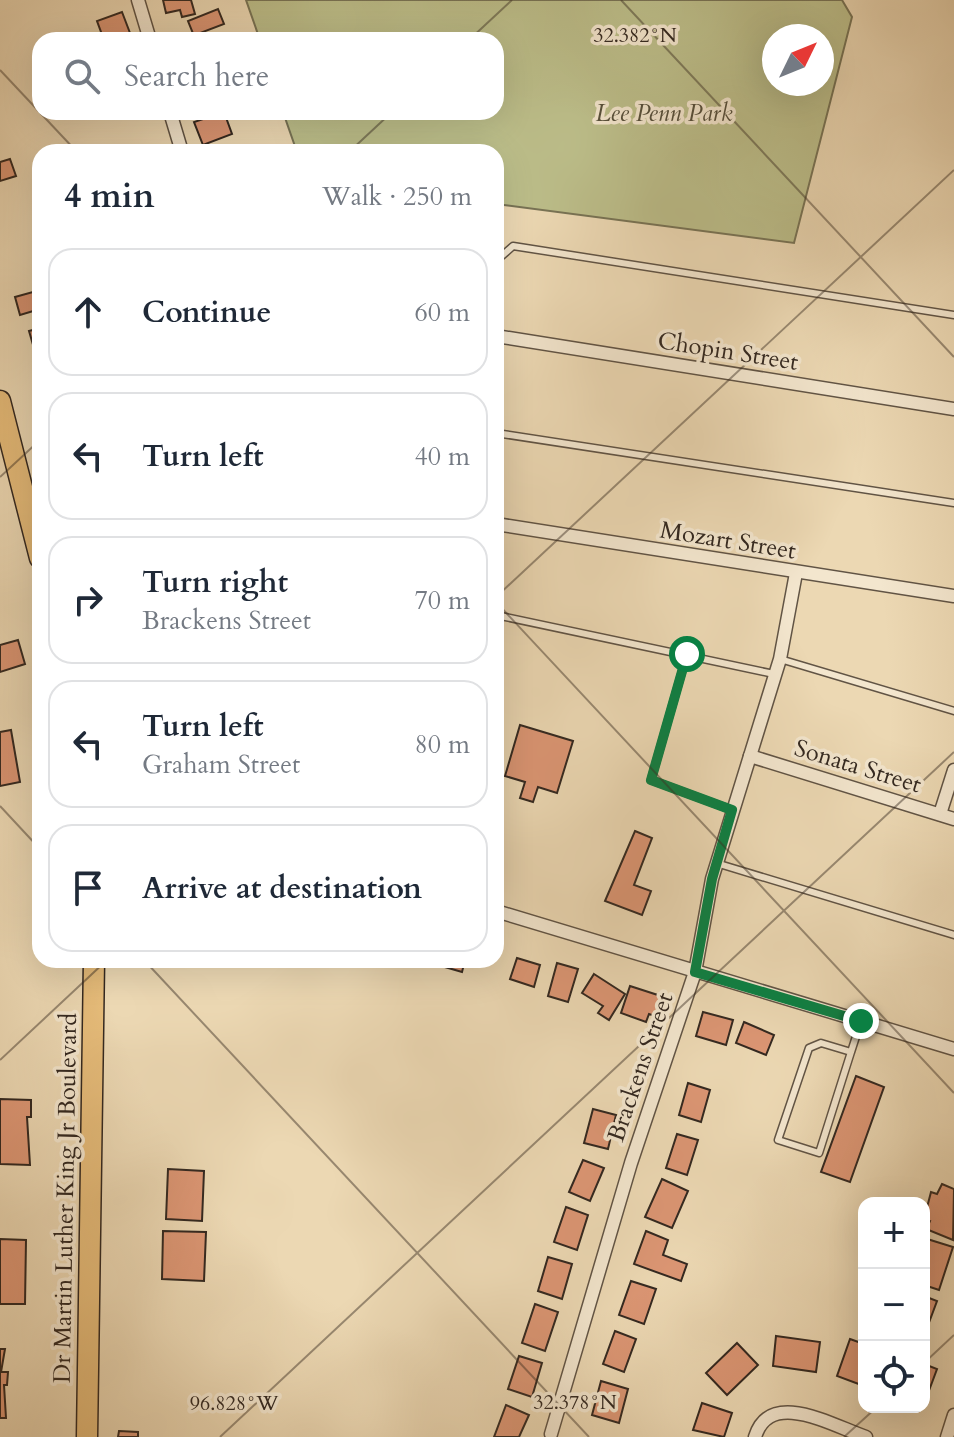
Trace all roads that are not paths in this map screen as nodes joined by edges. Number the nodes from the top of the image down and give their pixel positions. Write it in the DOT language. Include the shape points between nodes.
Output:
graph roads {
  1 [pos="138,0"];
  2 [pos="148,32"];
  3 [pos="172,120"];
  4 [pos="180,144"];
  5 [pos="504,254"];
  6 [pos="954,315"];
  7 [pos="504,337"];
  8 [pos="0,401"];
  9 [pos="954,409"];
  10 [pos="504,434"];
  11 [pos="954,503"];
  12 [pos="504,525"];
  13 [pos="32,527"];
  14 [pos="796,573"];
  15 [pos="954,596"];
  16 [pos="504,617"];
  17 [pos="687,654"];
  18 [pos="780,659"];
  19 [pos="775,674"];
  20 [pos="954,711"];
  21 [pos="750,756"];
  22 [pos="954,770"];
  23 [pos="732,810"];
  24 [pos="940,814"];
  25 [pos="954,819"];
  26 [pos="716,863"];
  27 [pos="504,913"];
  28 [pos="954,935"];
  29 [pos="94,968"];
  30 [pos="695,972"];
  31 [pos="861,1021"];
  32 [pos="954,1049"];
  33 [pos="851,1052"];
  34 [pos="954,1415"];
  35 [pos="551,1434"];
  36 [pos="87,1437"];
  37 [pos="755,1437"];
  38 [pos="866,1437"];
  39 [pos="947,1437"];
  1 -- 2 [label="street"];
  3 -- 4 [label="street"];
  5 -- 6 [label="lane" via="513,246"];
  7 -- 9 [label="street, Chopin Street"];
  8 -- 13 [label="main road"];
  10 -- 11 [label="lane"];
  12 -- 14 [label="street, Mozart Street"];
  14 -- 15 [label="street, Mozart Street"];
  14 -- 18 [label="street, Brackens Street"];
  16 -- 17 [label="lane"];
  17 -- 19 [label="lane"];
  17 -- 23 [label="lane" via="651,780"];
  18 -- 19 [label="street, Brackens Street"];
  18 -- 20 [label="lane"];
  19 -- 21 [label="street, Brackens Street"];
  21 -- 23 [label="street, Brackens Street"];
  21 -- 24 [label="street, Sonata Street"];
  22 -- 24 [label="street"];
  23 -- 26 [label="street, Brackens Street"];
  24 -- 25 [label="street, Sonata Street"];
  26 -- 28 [label="lane"];
  26 -- 30 [label="street, Brackens Street"];
  27 -- 30 [label="street"];
  29 -- 36 [label="main road, Dr Martin Luther King Jr Boulevard"];
  30 -- 31 [label="street"];
  30 -- 35 [label="street, Brackens Street" via="631,1163"];
  31 -- 32 [label="street"];
  31 -- 33 [label="lane"];
  33 -- 33 [label="lane" via="821,1043 809,1048 778,1140 819,1153"];
  34 -- 39 [label="street"];
  37 -- 38 [label="street" via="770,1413 788,1410"];
}
